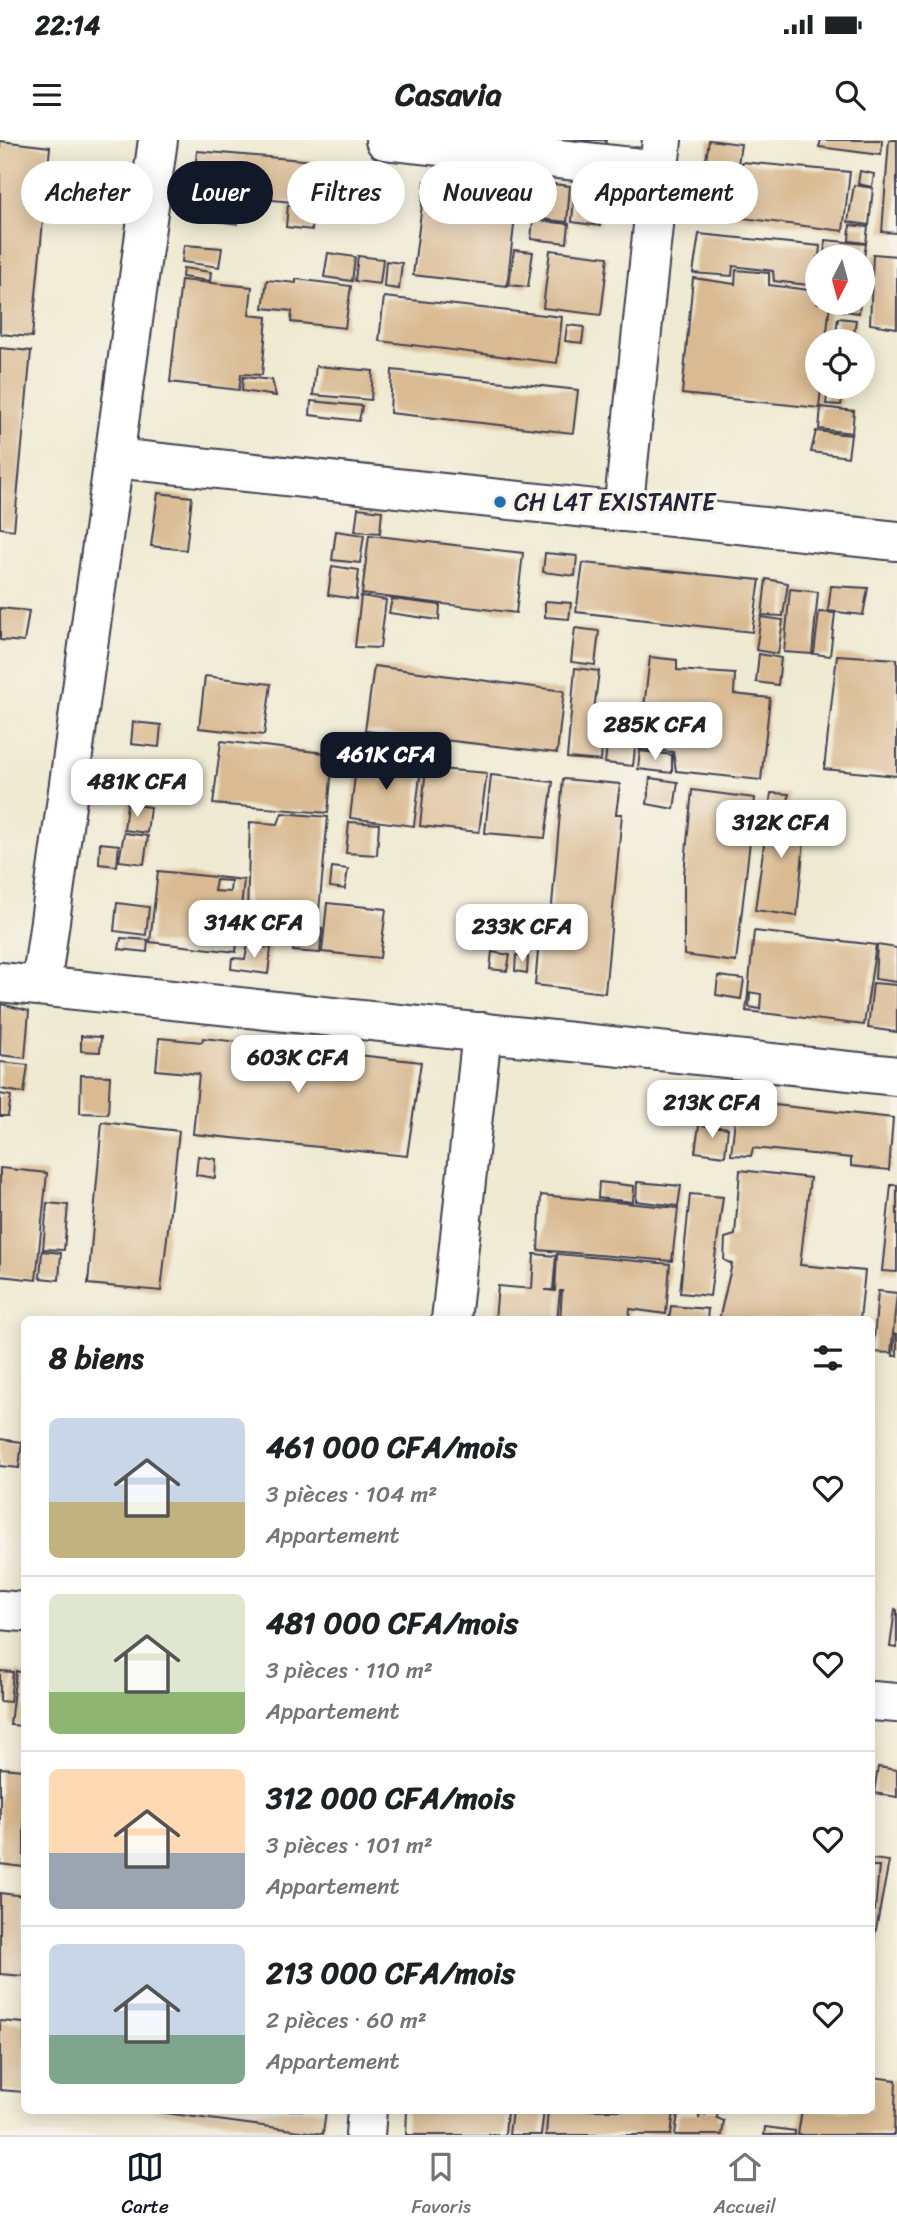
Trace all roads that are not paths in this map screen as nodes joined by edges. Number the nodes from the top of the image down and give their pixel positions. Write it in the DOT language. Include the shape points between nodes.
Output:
graph roads {
  1 [pos="158,140"];
  2 [pos="385,140"];
  3 [pos="661,155"];
  4 [pos="114,458"];
  5 [pos="624,512"];
  6 [pos="897,541"];
  7 [pos="0,982"];
  8 [pos="41,986"];
  9 [pos="482,1032"];
  10 [pos="897,1076"];
  11 [pos="451,1316"];
  12 [pos="0,1610"];
  13 [pos="21,1612"];
  14 [pos="875,1701"];
  15 [pos="897,1703"];
  16 [pos="367,2114"];
  17 [pos="365,2135"];
  1 -- 4 [label="street"];
  2 -- 3 [label="street"];
  3 -- 5 [label="street"];
  4 -- 5 [label="street"];
  4 -- 8 [label="street"];
  5 -- 6 [label="street"];
  7 -- 8 [label="street"];
  8 -- 9 [label="street"];
  9 -- 10 [label="street"];
  9 -- 11 [label="street"];
  12 -- 13 [label="street"];
  14 -- 15 [label="street"];
  16 -- 17 [label="street"];
}
